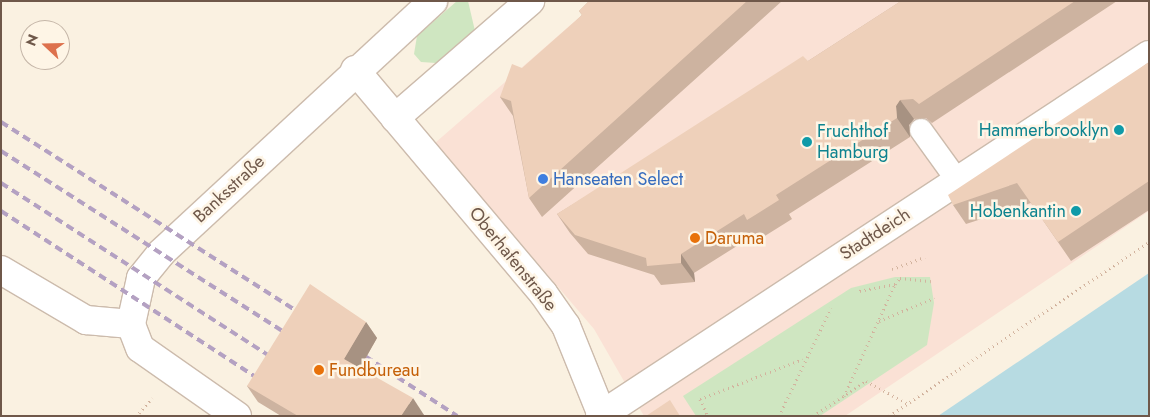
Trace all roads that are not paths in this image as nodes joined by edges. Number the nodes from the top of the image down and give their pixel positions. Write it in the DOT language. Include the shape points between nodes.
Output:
graph roads {
  1 [pos="433,1"];
  2 [pos="530,1"];
  3 [pos="1149,54"];
  4 [pos="355,70"];
  5 [pos="395,118"];
  6 [pos="921,130"];
  7 [pos="957,180"];
  8 [pos="1,270"];
  9 [pos="131,324"];
  10 [pos="601,415"];
  11 [pos="237,416"];
  1 -- 4 [label="street, Banksstraße"];
  2 -- 5 [label="street"];
  3 -- 7 [label="street, Stadtdeich"];
  4 -- 5 [label="street"];
  4 -- 9 [label="street, Banksstraße" via="148,266 136,289"];
  5 -- 10 [label="street, Oberhafenstraße" via="543,293 566,326"];
  6 -- 7 [label="lane"];
  7 -- 10 [label="street, Stadtdeich"];
  8 -- 9 [label="street" via="86,320"];
  9 -- 11 [label="street" via="140,348"];
}
